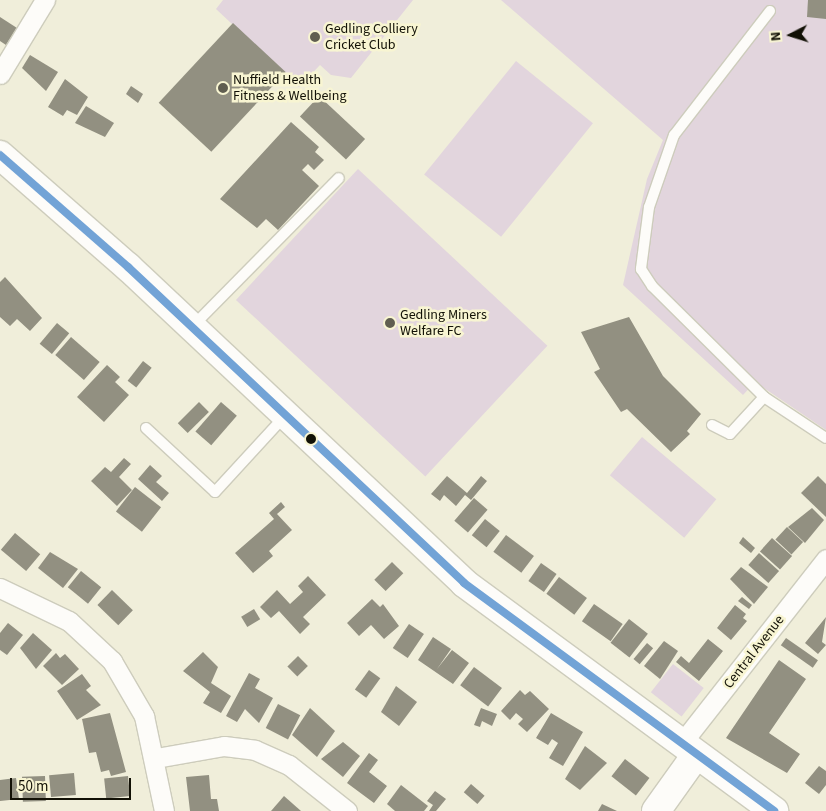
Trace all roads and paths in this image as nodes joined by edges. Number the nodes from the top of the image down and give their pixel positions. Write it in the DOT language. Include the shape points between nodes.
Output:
graph roads {
  1 [pos="45,0"];
  2 [pos="770,11"];
  3 [pos="0,74"];
  4 [pos="0,155"];
  5 [pos="339,178"];
  6 [pos="192,327"];
  7 [pos="764,397"];
  8 [pos="285,416"];
  9 [pos="712,424"];
  10 [pos="146,428"];
  11 [pos="826,438"];
  12 [pos="826,560"];
  13 [pos="0,588"];
  14 [pos="689,750"];
  15 [pos="156,758"];
  16 [pos="164,811"];
  17 [pos="347,811"];
  18 [pos="656,811"];
  19 [pos="774,811"];
  1 -- 3 [label="street"];
  2 -- 7 [label="lane" via="674,135 649,207 641,269 652,286"];
  4 -- 6 [label="main road"];
  5 -- 6 [label="lane"];
  6 -- 8 [label="main road"];
  7 -- 9 [label="lane" via="730,434"];
  7 -- 11 [label="lane"];
  8 -- 10 [label="lane" via="215,492"];
  8 -- 14 [label="main road" via="464,583"];
  12 -- 14 [label="street, Central Avenue"];
  13 -- 15 [label="street" via="53,612 97,645 135,697"];
  14 -- 18 [label="main road"];
  14 -- 19 [label="main road"];
  15 -- 16 [label="street"];
  15 -- 17 [label="street" via="217,747 255,750 289,764"];
}
